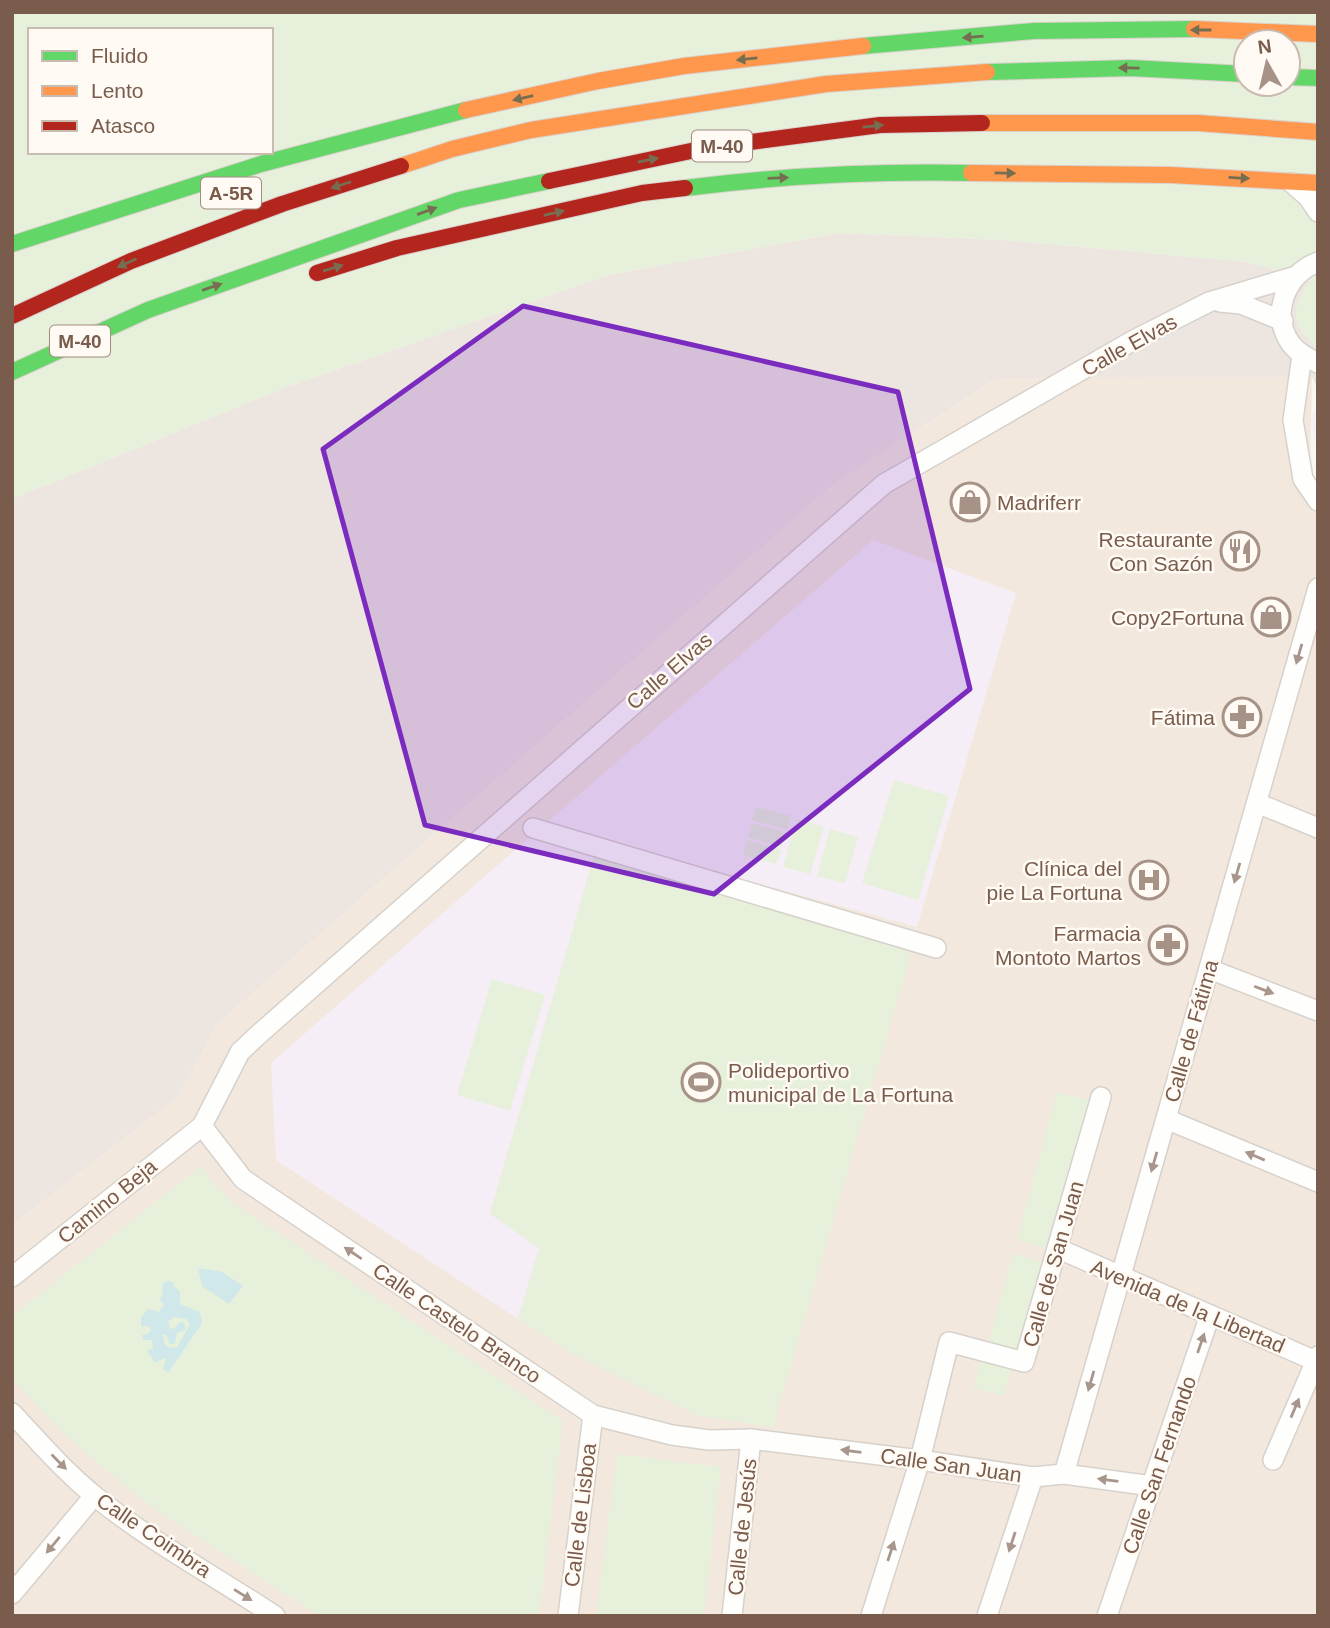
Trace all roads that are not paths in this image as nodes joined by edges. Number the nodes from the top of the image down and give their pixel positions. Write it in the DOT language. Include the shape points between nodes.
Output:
graph roads {
  1 [pos="1318,34"];
  2 [pos="1232,73"];
  3 [pos="1318,132"];
  4 [pos="452,149"];
  5 [pos="384,156"];
  6 [pos="1289,180"];
  7 [pos="1318,183"];
  8 [pos="1318,212"];
  9 [pos="142,219"];
  10 [pos="12,247"];
  11 [pos="1310,263"];
  12 [pos="307,276"];
  13 [pos="1209,302"];
  14 [pos="218,304"];
  15 [pos="148,310"];
  16 [pos="12,316"];
  17 [pos="1283,321"];
  18 [pos="1310,359"];
  19 [pos="12,372"];
  20 [pos="1318,501"];
  21 [pos="1318,588"];
  22 [pos="1256,803"];
  23 [pos="533,828"];
  24 [pos="1318,828"];
  25 [pos="936,948"];
  26 [pos="1209,969"];
  27 [pos="1318,1011"];
  28 [pos="1101,1097"];
  29 [pos="1166,1119"];
  30 [pos="201,1126"];
  31 [pos="1318,1182"];
  32 [pos="1059,1249"];
  33 [pos="12,1277"];
  34 [pos="1120,1277"];
  35 [pos="1210,1315"];
  36 [pos="1317,1360"];
  37 [pos="12,1413"];
  38 [pos="593,1415"];
  39 [pos="751,1439"];
  40 [pos="920,1460"];
  41 [pos="1273,1460"];
  42 [pos="1064,1474"];
  43 [pos="1033,1477"];
  44 [pos="1152,1486"];
  45 [pos="94,1496"];
  46 [pos="12,1594"];
  47 [pos="275,1616"];
  48 [pos="568,1616"];
  49 [pos="733,1616"];
  50 [pos="871,1616"];
  51 [pos="987,1616"];
  52 [pos="1107,1616"];
  1 -- 10 [label="highway, one-way" via="1063,30 877,44 686,66 552,91 280,158"];
  2 -- 4 [label="highway, M-40, one-way" via="1130,68 977,72 826,83 531,130"];
  15 -- 3 [label="highway, M-40, one-way" via="459,200 705,148 880,125 1198,123"];
  4 -- 5 [label="highway"];
  4 -- 16 [label="highway, M-40, one-way" via="282,204 131,261"];
  6 -- 7 [label="highway"];
  6 -- 8 [label="street"];
  12 -- 6 [label="highway, one-way" via="397,248 642,193 764,178 919,172"];
  9 -- 10 [label="highway" via="92,234"];
  11 -- 13 [label="street, Calle Elvas"];
  11 -- 17 [label="street" via="1284,296"];
  13 -- 17 [label="street" via="1241,304"];
  13 -- 30 [label="street, Calle Elvas" via="1132,341 884,484 258,1035 240,1052"];
  14 -- 15 [label="highway"];
  15 -- 19 [label="highway, M-40"];
  17 -- 18 [label="street" via="1291,343"];
  18 -- 20 [label="street" via="1293,420 1303,479"];
  21 -- 22 [label="street, Calle de Fátima, one-way"];
  22 -- 24 [label="street"];
  22 -- 26 [label="street, Calle de Fátima, one-way"];
  23 -- 25 [label="street"];
  26 -- 27 [label="street, one-way"];
  26 -- 29 [label="street, Calle de Fátima"];
  28 -- 32 [label="street, Calle de San Juan"];
  31 -- 29 [label="street, one-way"];
  29 -- 34 [label="street, Calle de Fátima, one-way"];
  30 -- 33 [label="street, Camino Beja"];
  38 -- 30 [label="street, Calle Castelo Branco, one-way" via="243,1179"];
  32 -- 34 [label="street, Avenida de la Libertad"];
  32 -- 40 [label="street, Calle de San Juan" via="1024,1362 949,1342"];
  34 -- 35 [label="street, Avenida de la Libertad"];
  34 -- 42 [label="street, Calle de Fátima, one-way"];
  35 -- 36 [label="street, Avenida de la Libertad"];
  44 -- 35 [label="street, Calle San Fernando, one-way"];
  41 -- 36 [label="street, one-way"];
  37 -- 45 [label="street, Calle Coimbra, one-way"];
  38 -- 39 [label="street, Calle Castelo Branco" via="709,1440"];
  38 -- 48 [label="street, Calle de Lisboa"];
  40 -- 39 [label="street, Calle San Juan, one-way"];
  39 -- 49 [label="street, Calle de Jesús"];
  40 -- 43 [label="street, Calle San Juan"];
  50 -- 40 [label="street, one-way"];
  42 -- 43 [label="street, Calle San Juan"];
  44 -- 42 [label="street, Calle San Juan, one-way"];
  43 -- 51 [label="street, one-way"];
  44 -- 52 [label="street, Calle San Fernando"];
  45 -- 46 [label="street, one-way"];
  45 -- 47 [label="street, Calle Coimbra, one-way"];
}
